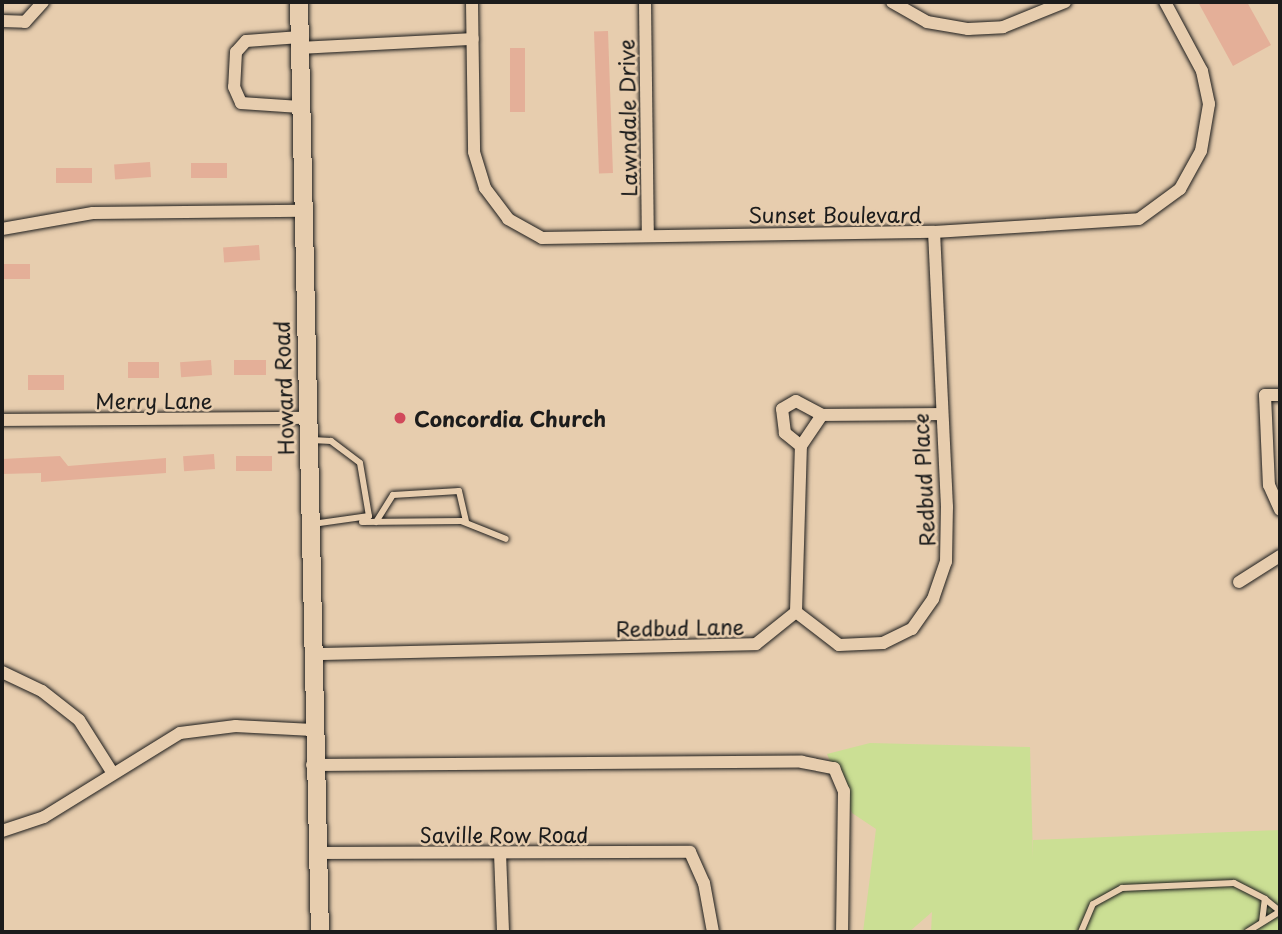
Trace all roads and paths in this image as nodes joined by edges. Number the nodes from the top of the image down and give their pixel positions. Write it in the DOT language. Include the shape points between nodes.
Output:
graph roads {
  1 [pos="43,2"];
  2 [pos="299,2"];
  3 [pos="472,2"];
  4 [pos="645,2"];
  5 [pos="892,2"];
  6 [pos="1063,2"];
  7 [pos="1170,3"];
  8 [pos="2,21"];
  9 [pos="473,39"];
  10 [pos="300,43"];
  11 [pos="300,107"];
  12 [pos="301,211"];
  13 [pos="2,229"];
  14 [pos="934,232"];
  15 [pos="648,235"];
  16 [pos="1280,395"];
  17 [pos="940,414"];
  18 [pos="822,415"];
  19 [pos="306,418"];
  20 [pos="2,420"];
  21 [pos="307,440"];
  22 [pos="801,446"];
  23 [pos="1280,510"];
  24 [pos="360,522"];
  25 [pos="376,522"];
  26 [pos="466,522"];
  27 [pos="311,524"];
  28 [pos="506,539"];
  29 [pos="1280,556"];
  30 [pos="1239,582"];
  31 [pos="796,612"];
  32 [pos="317,654"];
  33 [pos="2,672"];
  34 [pos="312,730"];
  35 [pos="312,768"];
  36 [pos="113,772"];
  37 [pos="2,831"];
  38 [pos="317,853"];
  39 [pos="500,853"];
  40 [pos="1265,899"];
  41 [pos="1280,911"];
  42 [pos="1262,922"];
  43 [pos="320,932"];
  44 [pos="503,932"];
  45 [pos="713,932"];
  46 [pos="842,932"];
  47 [pos="1081,932"];
  48 [pos="1247,932"];
  1 -- 8 [label="street" via="25,22"];
  2 -- 10 [label="street, Howard Road"];
  3 -- 9 [label="street, Sunset Boulevard"];
  4 -- 15 [label="street, Lawndale Drive"];
  5 -- 6 [label="street" via="927,22 968,29 1003,27"];
  7 -- 14 [label="street, Sunset Boulevard" via="1202,71 1209,104 1201,151 1180,189 1139,219"];
  9 -- 10 [label="street"];
  9 -- 15 [label="street, Sunset Boulevard" via="474,152 485,188 508,219 542,238"];
  10 -- 11 [label="street, Howard Road"];
  10 -- 11 [label="street" via="246,41 236,52 234,87 241,103"];
  11 -- 12 [label="street, Howard Road"];
  12 -- 13 [label="street" via="93,213"];
  12 -- 19 [label="street, Howard Road"];
  14 -- 15 [label="street, Sunset Boulevard"];
  14 -- 17 [label="street, Redbud Place"];
  16 -- 23 [label="street" via="1265,394 1269,485"];
  17 -- 18 [label="street"];
  17 -- 31 [label="street, Redbud Place" via="946,562 933,599 912,629 883,643 839,645"];
  18 -- 22 [label="street"];
  18 -- 22 [label="street" via="796,401 782,409 785,433"];
  19 -- 20 [label="street, Merry Lane"];
  19 -- 21 [label="street, Howard Road"];
  21 -- 24 [label="lane" via="331,441 360,463 369,516"];
  21 -- 27 [label="street, Howard Road"];
  22 -- 31 [label="street"];
  24 -- 25 [label="lane"];
  24 -- 27 [label="lane"];
  25 -- 26 [label="lane"];
  25 -- 26 [label="lane" via="393,495 459,491"];
  26 -- 28 [label="lane"];
  27 -- 32 [label="street, Howard Road"];
  29 -- 30 [label="street"];
  31 -- 32 [label="street, Redbud Lane" via="756,645"];
  32 -- 34 [label="street, Howard Road"];
  33 -- 36 [label="street" via="42,691 79,720"];
  34 -- 35 [label="street, Howard Road"];
  34 -- 36 [label="street" via="236,726 180,733"];
  35 -- 38 [label="street, Howard Road"];
  35 -- 46 [label="street" via="802,762 834,768 844,791"];
  36 -- 37 [label="street" via="44,817"];
  38 -- 39 [label="street, Saville Row Road"];
  38 -- 43 [label="street, Howard Road"];
  39 -- 44 [label="street"];
  39 -- 45 [label="street, Saville Row Road" via="691,852 704,883"];
  40 -- 41 [label="lane"];
  40 -- 42 [label="lane"];
  40 -- 47 [label="lane" via="1234,883 1122,888 1093,904"];
  41 -- 42 [label="lane"];
  42 -- 48 [label="lane"];
}
